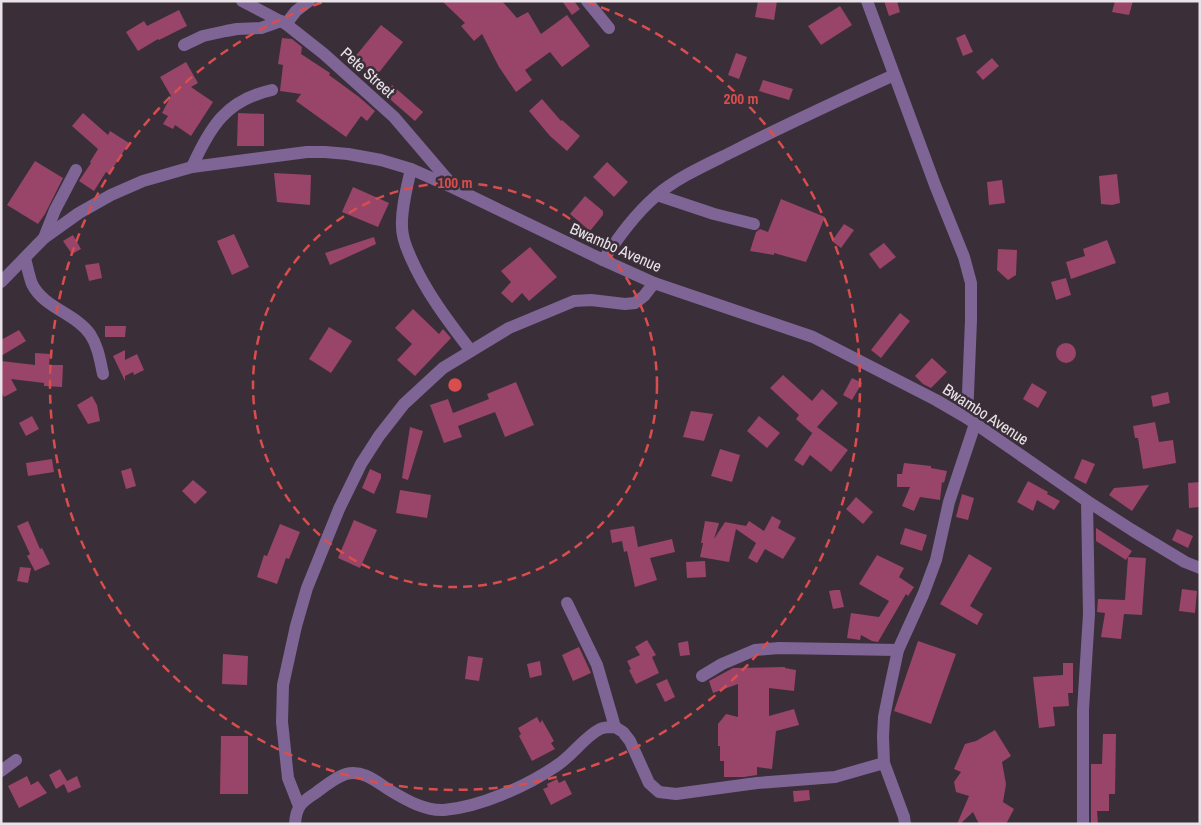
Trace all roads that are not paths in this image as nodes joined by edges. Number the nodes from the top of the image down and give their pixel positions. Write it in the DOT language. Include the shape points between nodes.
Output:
graph roads {
  1 [pos="242,1"];
  2 [pos="309,1"];
  3 [pos="587,1"];
  4 [pos="867,1"];
  5 [pos="284,23"];
  6 [pos="609,28"];
  7 [pos="184,45"];
  8 [pos="894,75"];
  9 [pos="272,90"];
  10 [pos="192,166"];
  11 [pos="411,169"];
  12 [pos="76,170"];
  13 [pos="454,188"];
  14 [pos="657,195"];
  15 [pos="754,224"];
  16 [pos="44,238"];
  17 [pos="24,258"];
  18 [pos="603,260"];
  19 [pos="1,282"];
  20 [pos="654,283"];
  21 [pos="470,351"];
  22 [pos="103,374"];
  23 [pos="971,421"];
  24 [pos="1087,501"];
  25 [pos="1200,568"];
  26 [pos="567,602"];
  27 [pos="898,650"];
  28 [pos="702,676"];
  29 [pos="614,727"];
  30 [pos="16,760"];
  31 [pos="884,763"];
  32 [pos="1,771"];
  33 [pos="299,806"];
  34 [pos="296,824"];
  35 [pos="905,824"];
  36 [pos="1084,824"];
  1 -- 5 [label="street, Pete Street"];
  2 -- 5 [label="street"];
  3 -- 6 [label="street"];
  4 -- 8 [label="street"];
  5 -- 7 [label="street" via="203,36"];
  5 -- 13 [label="street, Pete Street" via="394,117"];
  8 -- 14 [label="street" via="784,125"];
  8 -- 23 [label="street" via="971,283"];
  9 -- 10 [label="street" via="247,97 222,116 206,137"];
  10 -- 11 [label="street, Bwambo Avenue" via="325,152 381,160"];
  10 -- 16 [label="street, Bwambo Avenue" via="111,195"];
  11 -- 13 [label="street, Bwambo Avenue"];
  11 -- 21 [label="street" via="402,218 407,250 433,299"];
  12 -- 16 [label="street"];
  13 -- 18 [label="street, Bwambo Avenue"];
  14 -- 15 [label="street"];
  14 -- 18 [label="street" via="623,231"];
  16 -- 17 [label="street, Bwambo Avenue"];
  17 -- 19 [label="street, Bwambo Avenue"];
  17 -- 22 [label="street" via="32,283 41,295 90,334"];
  18 -- 20 [label="street, Bwambo Avenue"];
  20 -- 21 [label="street" via="635,303 574,301 509,328"];
  20 -- 23 [label="street, Bwambo Avenue" via="813,336"];
  21 -- 33 [label="street" via="421,387 379,436 361,464 306,588 283,685 282,704 282,736 288,778"];
  23 -- 24 [label="street, Bwambo Avenue"];
  23 -- 27 [label="street" via="936,560"];
  24 -- 25 [label="street, Bwambo Avenue"];
  24 -- 36 [label="street" via="1089,614 1082,710"];
  26 -- 29 [label="street" via="597,665"];
  27 -- 28 [label="street" via="755,650"];
  27 -- 31 [label="street" via="884,717"];
  29 -- 31 [label="street" via="630,741 649,783 658,792 676,794 757,782 835,777"];
  29 -- 33 [label="street" via="600,729 558,766 522,786 480,803 443,810 425,807 369,777 354,773 336,779"];
  30 -- 32 [label="street"];
  31 -- 35 [label="street"];
  33 -- 34 [label="street"];
}
